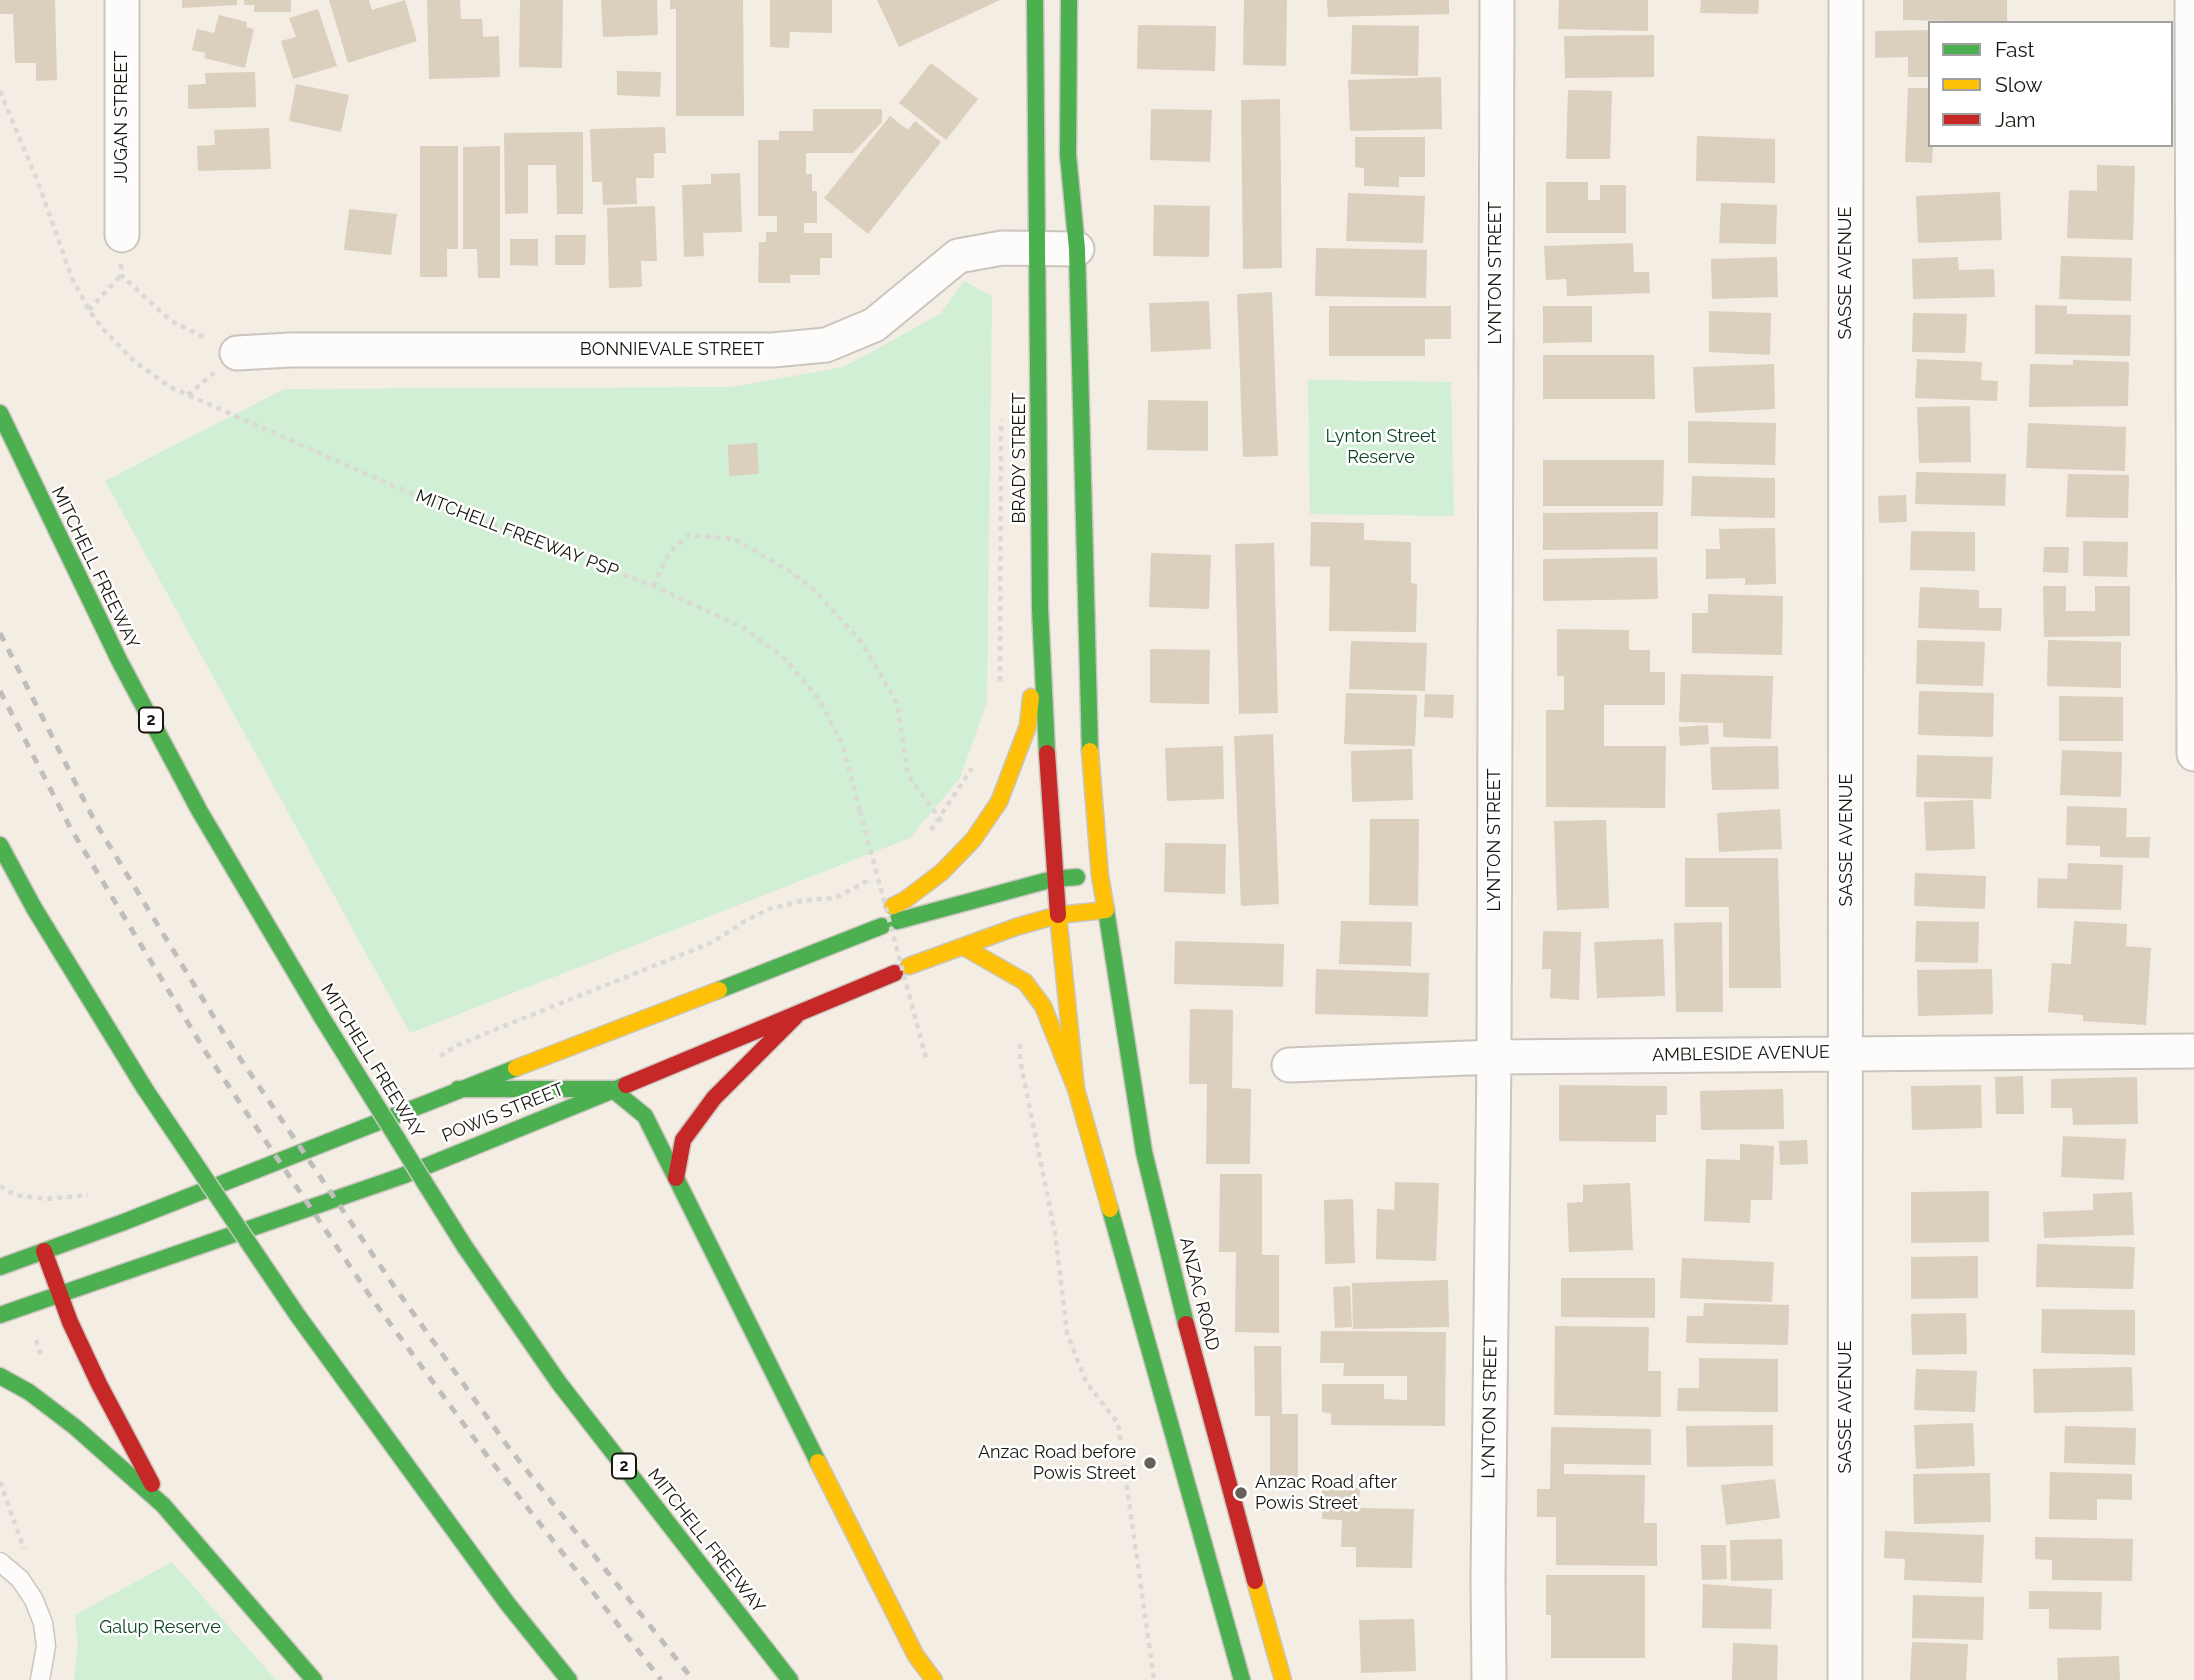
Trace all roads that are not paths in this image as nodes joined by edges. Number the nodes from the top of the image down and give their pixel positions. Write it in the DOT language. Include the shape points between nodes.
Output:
graph roads {
  1 [pos="122,0"];
  2 [pos="1035,0"];
  3 [pos="1069,0"];
  4 [pos="1497,0"];
  5 [pos="1846,0"];
  6 [pos="2192,0"];
  7 [pos="2193,167"];
  8 [pos="122,235"];
  9 [pos="1038,247"];
  10 [pos="1077,250"];
  11 [pos="237,353"];
  12 [pos="0,412"];
  13 [pos="1042,645"];
  14 [pos="2194,754"];
  15 [pos="0,845"];
  16 [pos="1100,876"];
  17 [pos="1053,879"];
  18 [pos="1106,910"];
  19 [pos="1058,915"];
  20 [pos="888,916"];
  21 [pos="964,947"];
  22 [pos="796,1016"];
  23 [pos="2194,1051"];
  24 [pos="1847,1053"];
  25 [pos="1494,1057"];
  26 [pos="1289,1065"];
  27 [pos="458,1089"];
  28 [pos="612,1089"];
  29 [pos="1076,1089"];
  30 [pos="676,1178"];
  31 [pos="44,1251"];
  32 [pos="0,1267"];
  33 [pos="61,1294"];
  34 [pos="0,1315"];
  35 [pos="0,1376"];
  36 [pos="163,1505"];
  37 [pos="0,1562"];
  38 [pos="40,1680"];
  39 [pos="314,1680"];
  40 [pos="569,1680"];
  41 [pos="790,1680"];
  42 [pos="934,1680"];
  43 [pos="1242,1680"];
  44 [pos="1283,1680"];
  45 [pos="1489,1680"];
  46 [pos="1845,1680"];
  1 -- 8 [label="street, JUGAN STREET"];
  2 -- 9 [label="main road, BRADY STREET"];
  3 -- 10 [label="main road" via="1068,155"];
  4 -- 25 [label="street, LYNTON STREET"];
  5 -- 24 [label="street, SASSE AVENUE"];
  6 -- 7 [label="street"];
  7 -- 14 [label="street"];
  9 -- 10 [label="street, BONNIEVALE STREET"];
  9 -- 11 [label="street, BONNIEVALE STREET" via="958,256 874,325 825,345 773,350"];
  9 -- 13 [label="main road, BRADY STREET"];
  10 -- 16 [label="main road" via="1088,720"];
  12 -- 41 [label="main road, MITCHELL FREEWAY / 2, bridge" via="118,660 199,810 321,1016 466,1247 559,1383"];
  13 -- 17 [label="main road, BRADY STREET"];
  13 -- 20 [label="main road" via="1035,655 1028,726 999,802 973,840 942,872"];
  15 -- 40 [label="main road, bridge" via="145,1089 298,1316 507,1603"];
  16 -- 17 [label="main road, POWIS STREET"];
  16 -- 18 [label="main road"];
  17 -- 19 [label="main road, BRADY STREET"];
  17 -- 20 [label="main road, POWIS STREET"];
  18 -- 19 [label="main road, POWIS STREET"];
  18 -- 44 [label="main road, ANZAC ROAD" via="1144,1152 1193,1352"];
  19 -- 21 [label="main road, POWIS STREET"];
  19 -- 29 [label="main road"];
  20 -- 27 [label="main road, POWIS STREET" via="834,944"];
  21 -- 22 [label="main road, POWIS STREET"];
  21 -- 29 [label="main road" via="1025,982 1043,1006"];
  22 -- 28 [label="main road, POWIS STREET"];
  22 -- 30 [label="main road" via="714,1098 683,1140"];
  23 -- 24 [label="street, AMBLESIDE AVENUE"];
  24 -- 25 [label="street, AMBLESIDE AVENUE"];
  24 -- 46 [label="street, SASSE AVENUE"];
  25 -- 26 [label="street, AMBLESIDE AVENUE"];
  25 -- 45 [label="street, LYNTON STREET"];
  27 -- 28 [label="main road"];
  27 -- 31 [label="main road, POWIS STREET"];
  28 -- 30 [label="main road" via="645,1116"];
  28 -- 33 [label="main road, POWIS STREET" via="402,1176"];
  29 -- 43 [label="main road"];
  30 -- 42 [label="main road" via="916,1656"];
  31 -- 32 [label="main road, POWIS STREET"];
  31 -- 33 [label="main road"];
  33 -- 34 [label="main road, POWIS STREET"];
  33 -- 36 [label="main road" via="99,1384"];
  35 -- 36 [label="main road" via="75,1427"];
  36 -- 39 [label="main road"];
  37 -- 38 [label="lane" via="20,1579 43,1623 46,1646"];
}
